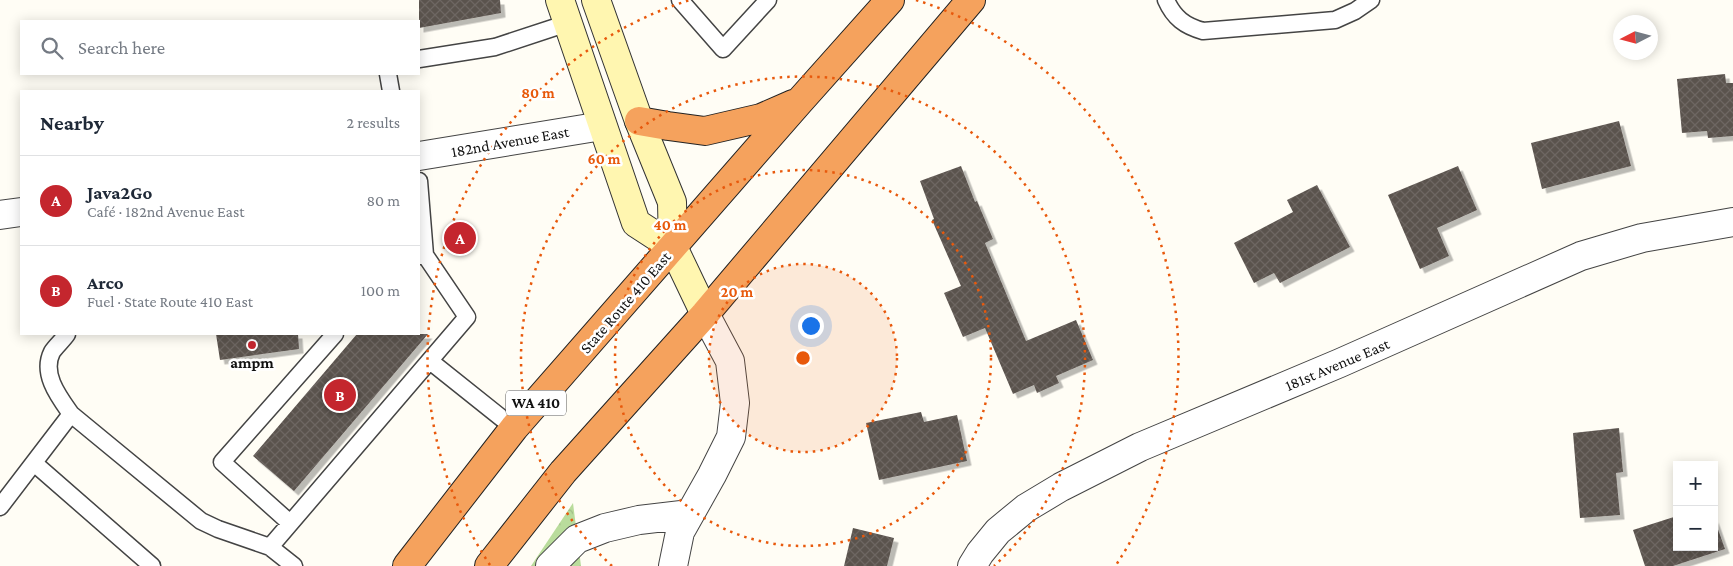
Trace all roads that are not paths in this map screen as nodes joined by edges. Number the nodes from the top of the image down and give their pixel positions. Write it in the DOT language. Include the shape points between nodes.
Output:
graph roads {
  1 [pos="596,0"];
  2 [pos="680,0"];
  3 [pos="768,0"];
  4 [pos="890,0"];
  5 [pos="971,0"];
  6 [pos="1166,0"];
  7 [pos="1370,0"];
  8 [pos="564,11"];
  9 [pos="420,59"];
  10 [pos="388,75"];
  11 [pos="391,90"];
  12 [pos="799,102"];
  13 [pos="639,121"];
  14 [pos="602,126"];
  15 [pos="420,156"];
  16 [pos="420,206"];
  17 [pos="20,212"];
  18 [pos="0,215"];
  19 [pos="1733,222"];
  20 [pos="673,247"];
  21 [pos="422,256"];
  22 [pos="705,314"];
  23 [pos="66,335"];
  24 [pos="334,335"];
  25 [pos="430,361"];
  26 [pos="70,414"];
  27 [pos="514,428"];
  28 [pos="34,463"];
  29 [pos="0,507"];
  30 [pos="690,514"];
  31 [pos="290,523"];
  32 [pos="270,546"];
  33 [pos="152,566"];
  34 [pos="294,566"];
  35 [pos="407,566"];
  36 [pos="489,566"];
  37 [pos="550,566"];
  38 [pos="673,566"];
  39 [pos="972,566"];
  1 -- 13 [label="street"];
  2 -- 3 [label="lane" via="723,49"];
  4 -- 12 [label="highway, State Route 410 East / WA 410"];
  5 -- 22 [label="highway"];
  6 -- 7 [label="lane" via="1179,20 1203,31 1335,20"];
  8 -- 9 [label="lane" via="495,47"];
  8 -- 14 [label="street"];
  10 -- 11 [label="lane"];
  12 -- 13 [label="highway" via="761,118 705,131"];
  12 -- 20 [label="highway, State Route 410 East / WA 410"];
  13 -- 20 [label="street" via="672,202"];
  14 -- 15 [label="street, 182nd Avenue East"];
  14 -- 20 [label="street" via="636,223"];
  16 -- 21 [label="lane"];
  17 -- 18 [label="street"];
  19 -- 39 [label="street, 181st Avenue East" via="1642,238 1581,256 1340,363 1140,446 1026,508 998,531"];
  20 -- 22 [label="street"];
  20 -- 27 [label="highway, State Route 410 East / WA 410"];
  21 -- 25 [label="lane" via="468,317"];
  22 -- 30 [label="street" via="730,361 735,403 731,437"];
  22 -- 36 [label="highway" via="563,472"];
  23 -- 26 [label="lane" via="52,353 49,367 54,390"];
  24 -- 31 [label="lane" via="222,462"];
  25 -- 27 [label="lane"];
  25 -- 31 [label="lane"];
  26 -- 28 [label="lane"];
  26 -- 32 [label="lane" via="201,521"];
  27 -- 35 [label="highway, State Route 410 East / WA 410"];
  28 -- 29 [label="lane"];
  28 -- 33 [label="lane"];
  30 -- 37 [label="street" via="605,528 577,539"];
  30 -- 38 [label="street" via="680,532"];
  31 -- 32 [label="lane"];
  32 -- 34 [label="lane"];
}
